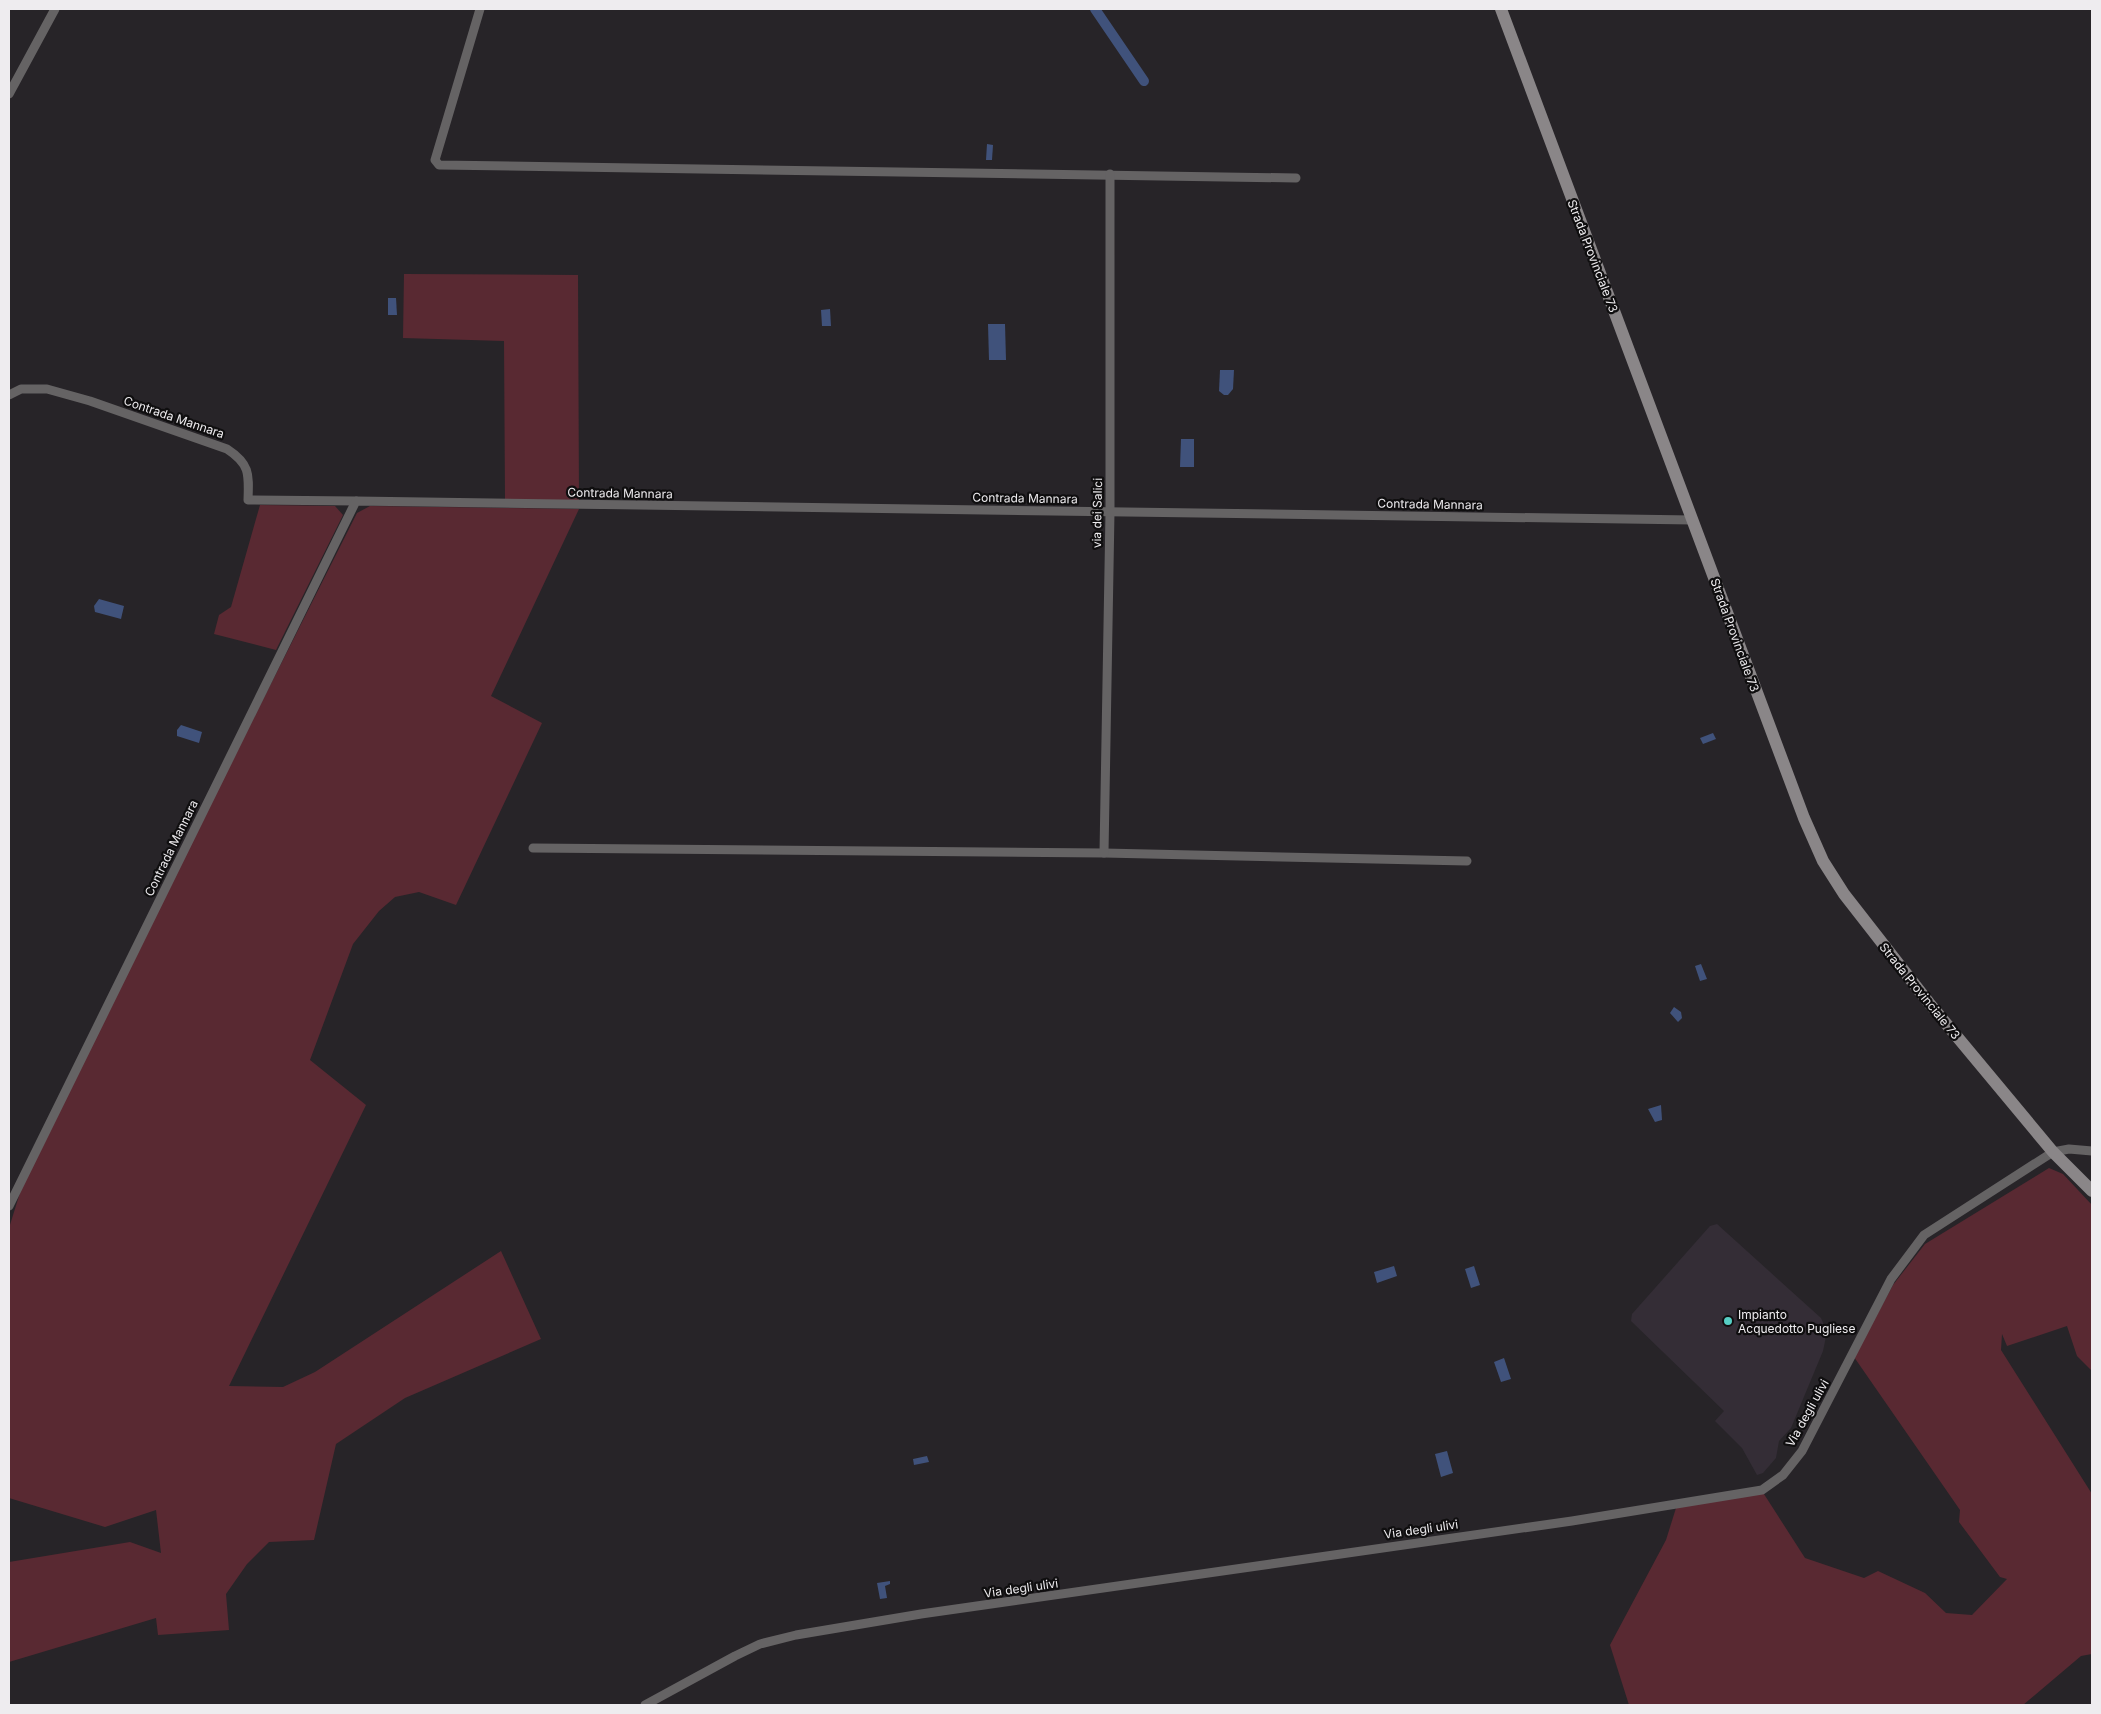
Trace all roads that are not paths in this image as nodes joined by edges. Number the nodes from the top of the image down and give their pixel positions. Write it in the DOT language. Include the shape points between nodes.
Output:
graph roads {
  1 [pos="55,9"];
  2 [pos="480,9"];
  3 [pos="1500,9"];
  4 [pos="9,94"];
  5 [pos="1110,174"];
  6 [pos="1296,178"];
  7 [pos="9,395"];
  8 [pos="356,501"];
  9 [pos="1110,512"];
  10 [pos="1693,520"];
  11 [pos="533,848"];
  12 [pos="1104,853"];
  13 [pos="1468,861"];
  14 [pos="2092,1150"];
  15 [pos="2053,1152"];
  16 [pos="2092,1191"];
  17 [pos="9,1206"];
  18 [pos="645,1705"];
  1 -- 4 [label="street"];
  2 -- 5 [label="street" via="435,160 439,165"];
  3 -- 10 [label="main road, Strada Provinciale 73"];
  5 -- 6 [label="street"];
  5 -- 9 [label="street, via dei Salici"];
  7 -- 8 [label="street, Contrada Mannara" via="21,389 47,389 227,449 241,458 249,474 248,500"];
  8 -- 9 [label="street, Contrada Mannara"];
  8 -- 17 [label="street, Contrada Mannara"];
  9 -- 10 [label="street, Contrada Mannara"];
  9 -- 12 [label="street, via dei Salici"];
  10 -- 15 [label="main road, Strada Provinciale 73" via="1822,861 1929,1003"];
  11 -- 12 [label="street"];
  12 -- 13 [label="street"];
  14 -- 15 [label="street"];
  15 -- 16 [label="main road, Strada Provinciale 73"];
  15 -- 18 [label="street, Via degli ulivi" via="1924,1235 1891,1279 1802,1451 1784,1475 1762,1490 796,1635 760,1644"];
}
